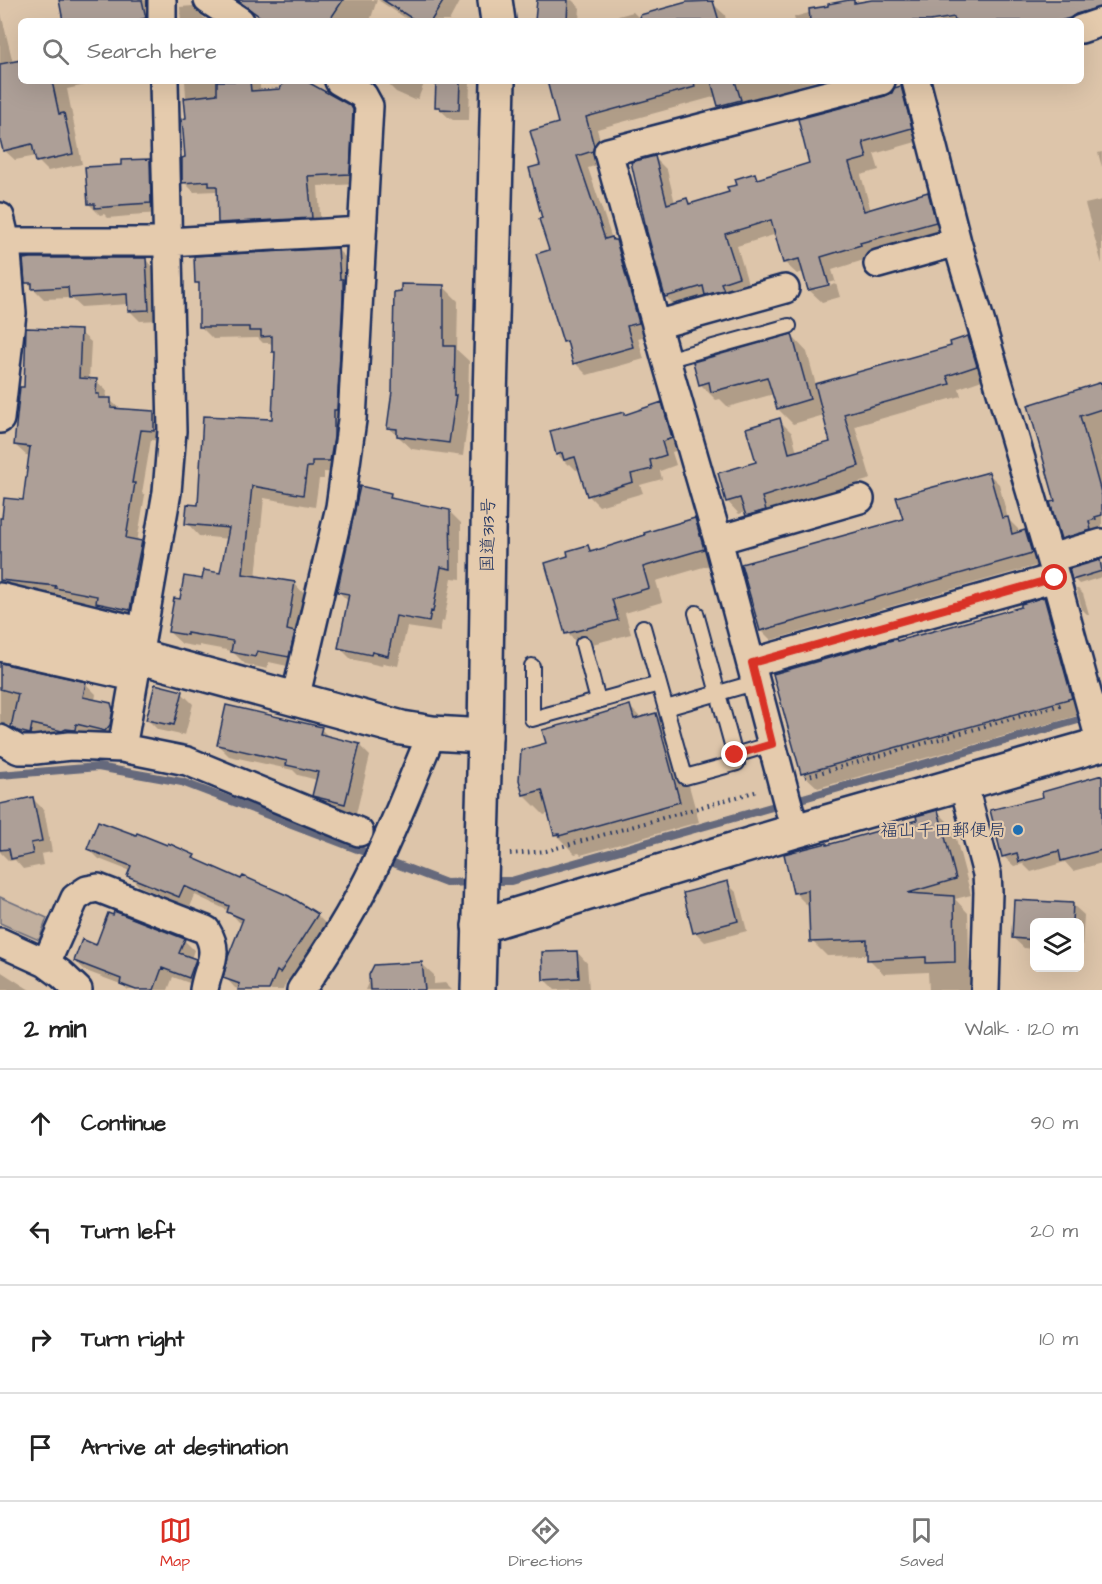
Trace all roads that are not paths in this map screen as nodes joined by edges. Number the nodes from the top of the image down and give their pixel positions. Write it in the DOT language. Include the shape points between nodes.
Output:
graph roads {
  1 [pos="162,0"];
  2 [pos="208,0"];
  3 [pos="495,0"];
  4 [pos="162,18"];
  5 [pos="235,18"];
  6 [pos="498,18"];
  7 [pos="1102,22"];
  8 [pos="1084,28"];
  9 [pos="164,84"];
  10 [pos="344,84"];
  11 [pos="498,84"];
  12 [pos="869,84"];
  13 [pos="917,84"];
  14 [pos="3,229"];
  15 [pos="362,231"];
  16 [pos="168,242"];
  17 [pos="957,242"];
  18 [pos="878,264"];
  19 [pos="785,289"];
  20 [pos="656,325"];
  21 [pos="789,326"];
  22 [pos="666,360"];
  23 [pos="0,419"];
  24 [pos="860,499"];
  25 [pos="718,540"];
  26 [pos="1102,543"];
  27 [pos="1052,568"];
  28 [pos="0,597"];
  29 [pos="696,613"];
  30 [pos="0,624"];
  31 [pos="643,627"];
  32 [pos="583,645"];
  33 [pos="0,646"];
  34 [pos="137,655"];
  35 [pos="532,666"];
  36 [pos="754,673"];
  37 [pos="659,684"];
  38 [pos="718,694"];
  39 [pos="295,699"];
  40 [pos="598,701"];
  41 [pos="666,708"];
  42 [pos="1097,730"];
  43 [pos="432,733"];
  44 [pos="484,736"];
  45 [pos="0,739"];
  46 [pos="772,744"];
  47 [pos="122,748"];
  48 [pos="735,755"];
  49 [pos="963,783"];
  50 [pos="790,812"];
  51 [pos="359,832"];
  52 [pos="480,912"];
  53 [pos="0,942"];
  54 [pos="46,963"];
  55 [pos="78,990"];
  56 [pos="204,990"];
  57 [pos="301,990"];
  58 [pos="478,990"];
  59 [pos="985,990"];
  1 -- 4 [label="street"];
  2 -- 5 [label="street"];
  3 -- 6 [label="main road"];
  7 -- 8 [label="street"];
  9 -- 16 [label="street"];
  10 -- 15 [label="street" via="363,95 369,106"];
  11 -- 44 [label="main road, 国道313号"];
  12 -- 20 [label="street" via="608,152"];
  13 -- 17 [label="street"];
  14 -- 16 [label="street"];
  14 -- 23 [label="street" via="12,313"];
  15 -- 16 [label="street"];
  15 -- 39 [label="street" via="352,420 340,507"];
  16 -- 34 [label="street" via="172,431 166,492"];
  17 -- 18 [label="street"];
  17 -- 27 [label="street"];
  19 -- 20 [label="street"];
  20 -- 22 [label="street"];
  21 -- 22 [label="lane"];
  22 -- 25 [label="street"];
  24 -- 25 [label="street"];
  25 -- 36 [label="street"];
  26 -- 27 [label="street"];
  27 -- 36 [label="street"];
  27 -- 42 [label="street"];
  28 -- 34 [label="street"];
  29 -- 38 [label="lane"];
  30 -- 34 [label="main road"];
  31 -- 37 [label="lane"];
  32 -- 40 [label="lane"];
  33 -- 34 [label="street"];
  34 -- 39 [label="main road"];
  34 -- 47 [label="street"];
  35 -- 40 [label="lane" via="532,719"];
  36 -- 38 [label="lane"];
  36 -- 46 [label="street"];
  37 -- 40 [label="lane"];
  37 -- 41 [label="lane"];
  38 -- 41 [label="lane"];
  38 -- 48 [label="lane"];
  39 -- 43 [label="main road"];
  41 -- 48 [label="lane" via="685,777 737,763"];
  42 -- 49 [label="main road"];
  43 -- 44 [label="main road"];
  43 -- 57 [label="street" via="367,881"];
  44 -- 52 [label="main road, 国道313号"];
  45 -- 47 [label="street" via="19,750 70,746"];
  46 -- 48 [label="lane"];
  46 -- 50 [label="street"];
  47 -- 51 [label="street" via="187,761"];
  49 -- 50 [label="main road"];
  49 -- 59 [label="street" via="987,874"];
  50 -- 52 [label="main road"];
  52 -- 58 [label="main road, 国道313号"];
  53 -- 54 [label="street"];
  54 -- 55 [label="street"];
  54 -- 56 [label="street" via="75,898 98,888 206,930 214,953"];
}
